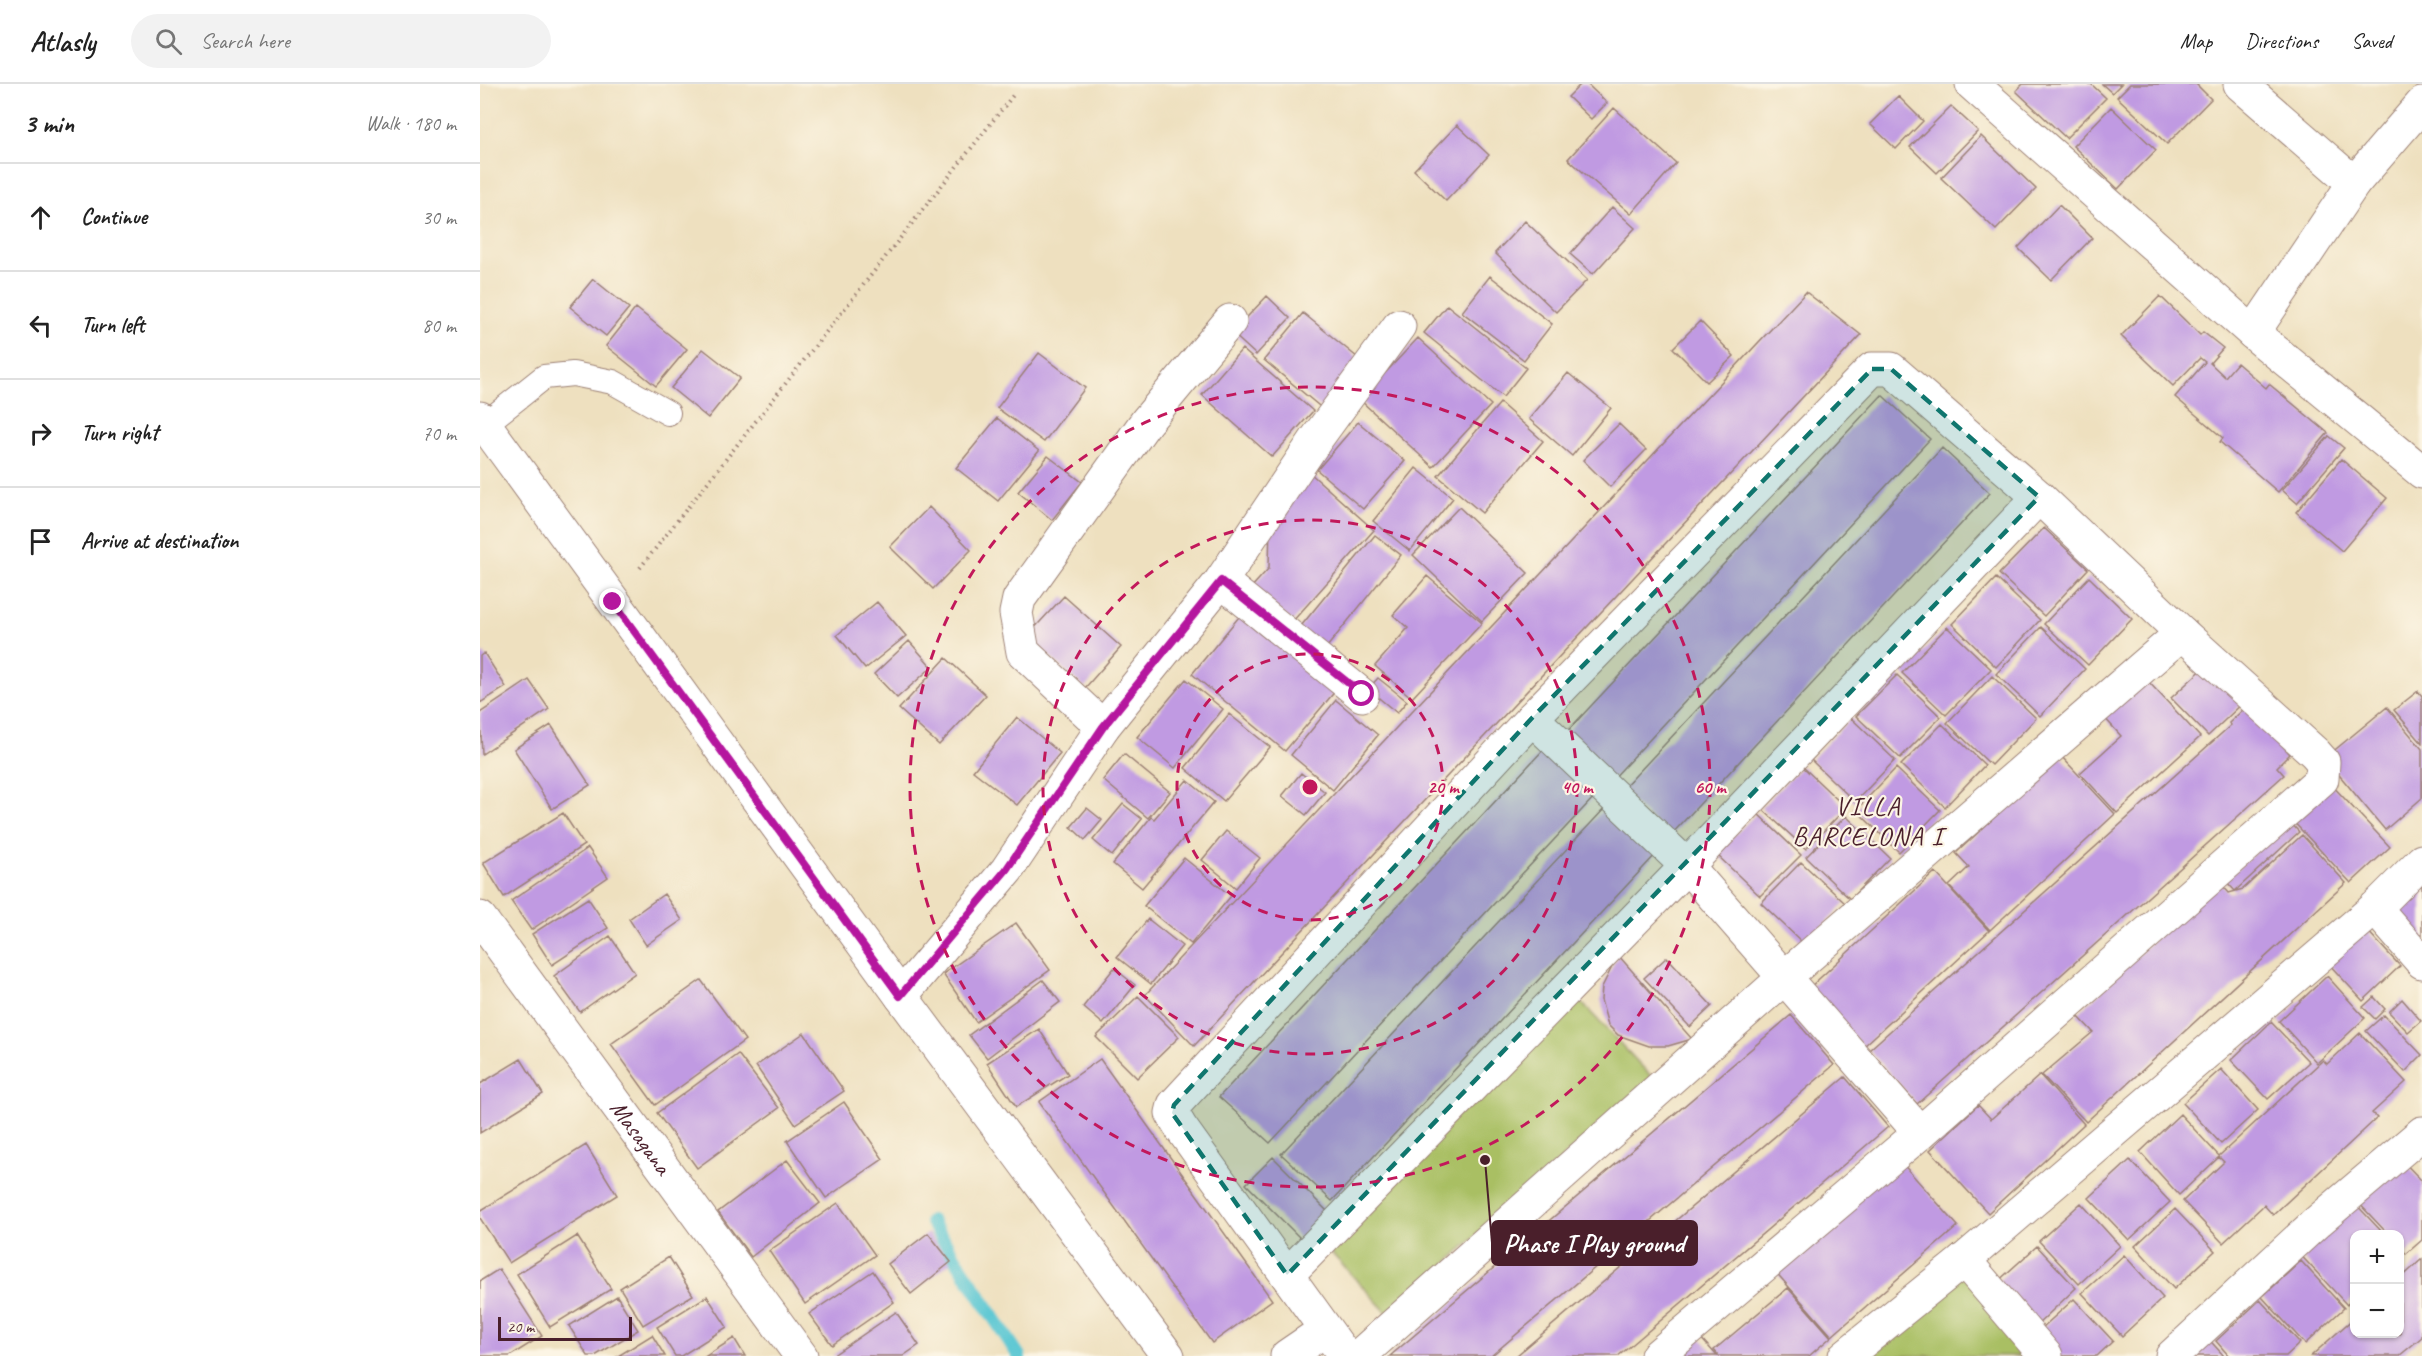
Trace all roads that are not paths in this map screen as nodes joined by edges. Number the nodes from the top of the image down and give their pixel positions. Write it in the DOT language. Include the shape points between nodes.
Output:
graph roads {
  1 [pos="1972,84"];
  2 [pos="2240,84"];
  3 [pos="2422,104"];
  4 [pos="2354,183"];
  5 [pos="1230,321"];
  6 [pos="1399,326"];
  7 [pos="2253,333"];
  8 [pos="668,413"];
  9 [pos="483,421"];
  10 [pos="2422,472"];
  11 [pos="2038,497"];
  12 [pos="1221,581"];
  13 [pos="2182,633"];
  14 [pos="1362,694"];
  15 [pos="1532,718"];
  16 [pos="1103,727"];
  17 [pos="2422,861"];
  18 [pos="1687,866"];
  19 [pos="2375,908"];
  20 [pos="480,918"];
  21 [pos="2422,962"];
  22 [pos="1786,976"];
  23 [pos="900,996"];
  24 [pos="2422,1132"];
  25 [pos="1920,1133"];
  26 [pos="1964,1260"];
  27 [pos="1287,1275"];
  28 [pos="1325,1330"];
  29 [pos="801,1356"];
  30 [pos="1168,1356"];
  31 [pos="1287,1356"];
  32 [pos="1345,1356"];
  33 [pos="1359,1356"];
  34 [pos="1657,1356"];
  35 [pos="1845,1356"];
  36 [pos="2046,1356"];
  37 [pos="2172,1356"];
  1 -- 7 [label="street"];
  2 -- 4 [label="street"];
  3 -- 4 [label="street"];
  4 -- 7 [label="street"];
  5 -- 16 [label="street" via="1146,422 1019,599 1016,614 1023,652"];
  6 -- 12 [label="street" via="1317,438"];
  7 -- 10 [label="street"];
  8 -- 9 [label="lane" via="613,382 573,374 544,377"];
  9 -- 23 [label="street"];
  11 -- 13 [label="street"];
  11 -- 15 [label="street" via="1891,369 1872,369"];
  11 -- 18 [label="street"];
  12 -- 14 [label="street"];
  12 -- 16 [label="street"];
  13 -- 22 [label="street"];
  13 -- 25 [label="street" via="2315,753 2323,762 2322,779"];
  15 -- 18 [label="street"];
  15 -- 27 [label="street" via="1174,1105 1172,1113 1181,1128"];
  16 -- 23 [label="street" via="1006,870"];
  17 -- 19 [label="street"];
  18 -- 22 [label="street"];
  18 -- 27 [label="street"];
  19 -- 21 [label="street"];
  19 -- 26 [label="street"];
  20 -- 29 [label="street, Masagana"];
  22 -- 25 [label="street"];
  22 -- 33 [label="street"];
  23 -- 30 [label="street"];
  24 -- 37 [label="street" via="2317,1222"];
  25 -- 34 [label="street"];
  26 -- 35 [label="street"];
  26 -- 36 [label="street"];
  27 -- 28 [label="street"];
  28 -- 31 [label="street"];
  28 -- 32 [label="street"];
}
